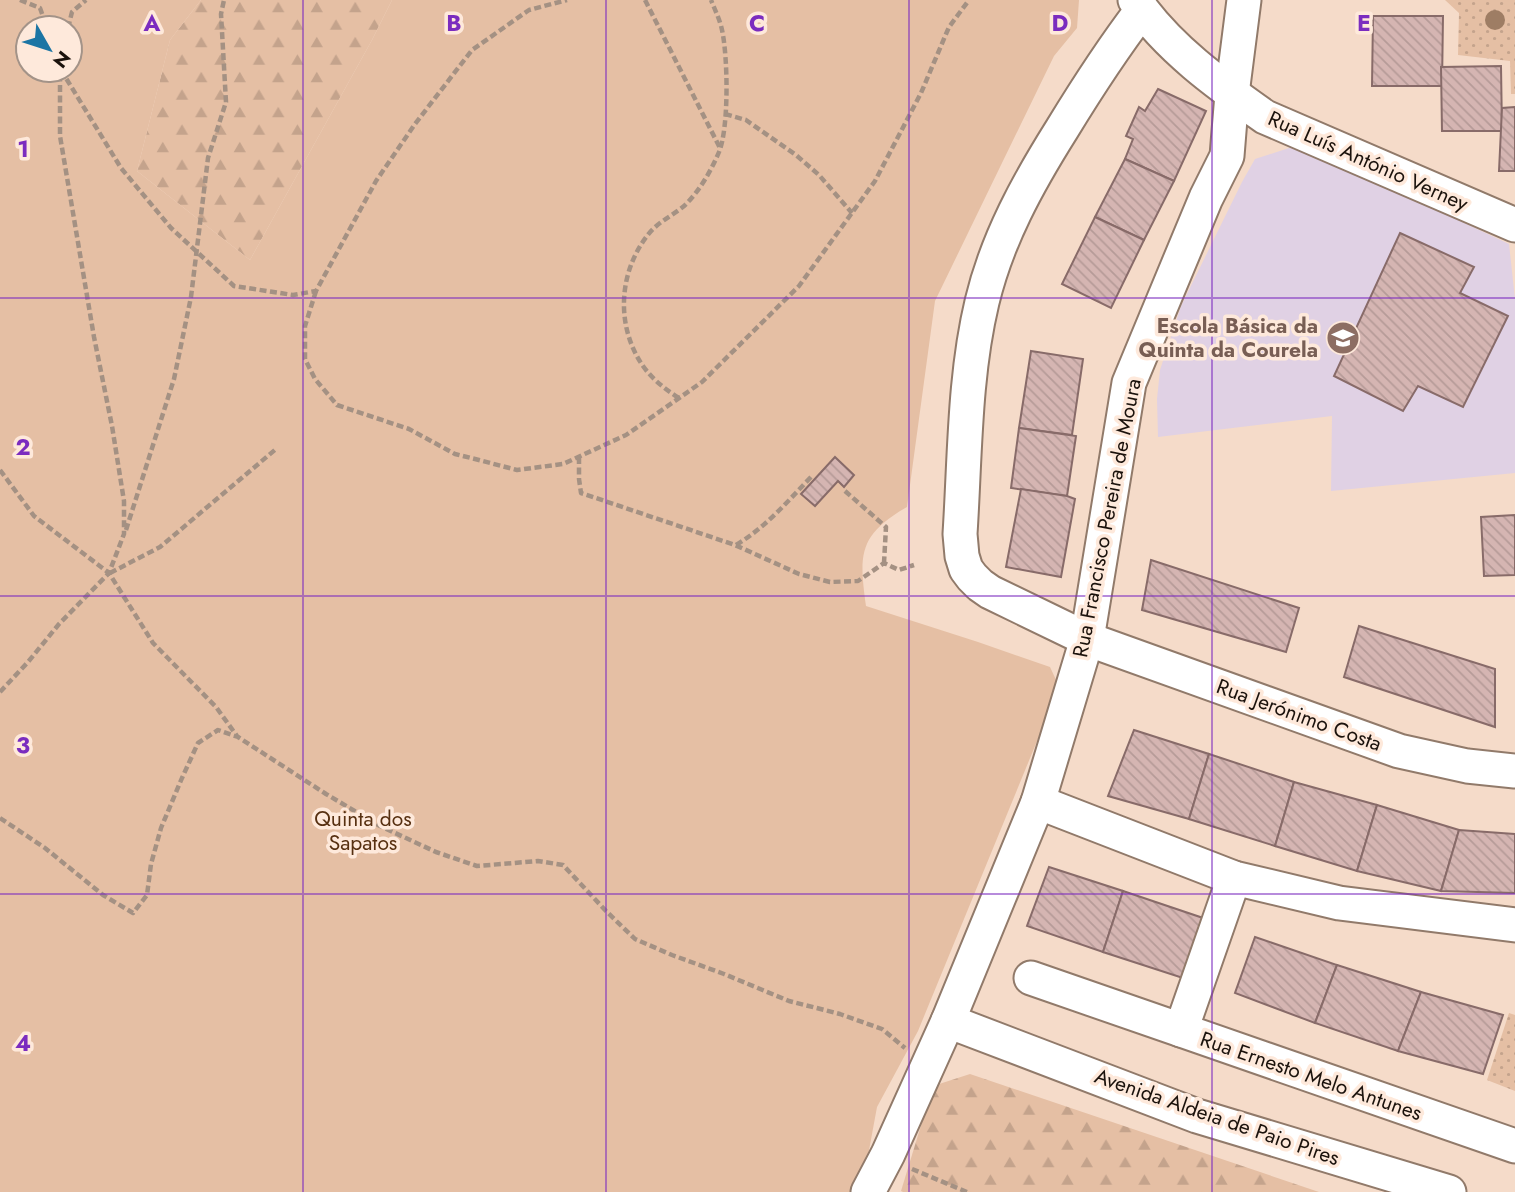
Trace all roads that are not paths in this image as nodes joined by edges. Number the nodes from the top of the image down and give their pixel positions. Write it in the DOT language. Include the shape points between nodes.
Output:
graph roads {
  1 [pos="1244,0"];
  2 [pos="1139,5"];
  3 [pos="1233,94"];
  4 [pos="1515,225"];
  5 [pos="1087,639"];
  6 [pos="1515,771"];
  7 [pos="1038,802"];
  8 [pos="1234,878"];
  9 [pos="1515,925"];
  10 [pos="1031,978"];
  11 [pos="948,1021"];
  12 [pos="1181,1030"];
  13 [pos="1515,1146"];
  14 [pos="868,1192"];
  15 [pos="1449,1192"];
  1 -- 3 [label="street, Rua Francisco Pereira de Moura"];
  2 -- 3 [label="street, Rua Luís António Verney" via="1177,48"];
  2 -- 5 [label="street, Rua Jerónimo Costa" via="1016,208 982,302 969,387 960,534 966,569 990,592"];
  3 -- 4 [label="street, Rua Luís António Verney" via="1265,117"];
  3 -- 5 [label="street, Rua Francisco Pereira de Moura" via="1227,156 1129,383"];
  5 -- 6 [label="street, Rua Jerónimo Costa" via="1399,751"];
  5 -- 7 [label="street, Rua Francisco Pereira de Moura"];
  7 -- 8 [label="street"];
  7 -- 11 [label="street, Rua Francisco Pereira de Moura"];
  8 -- 9 [label="street" via="1339,903"];
  8 -- 12 [label="street, Rua Ernesto Melo Antunes"];
  10 -- 12 [label="street"];
  11 -- 14 [label="street, Rua Francisco Pereira de Moura"];
  11 -- 15 [label="street, Avenida Aldeia de Paio Pires" via="1197,1116"];
  12 -- 13 [label="street, Rua Ernesto Melo Antunes"];
}
